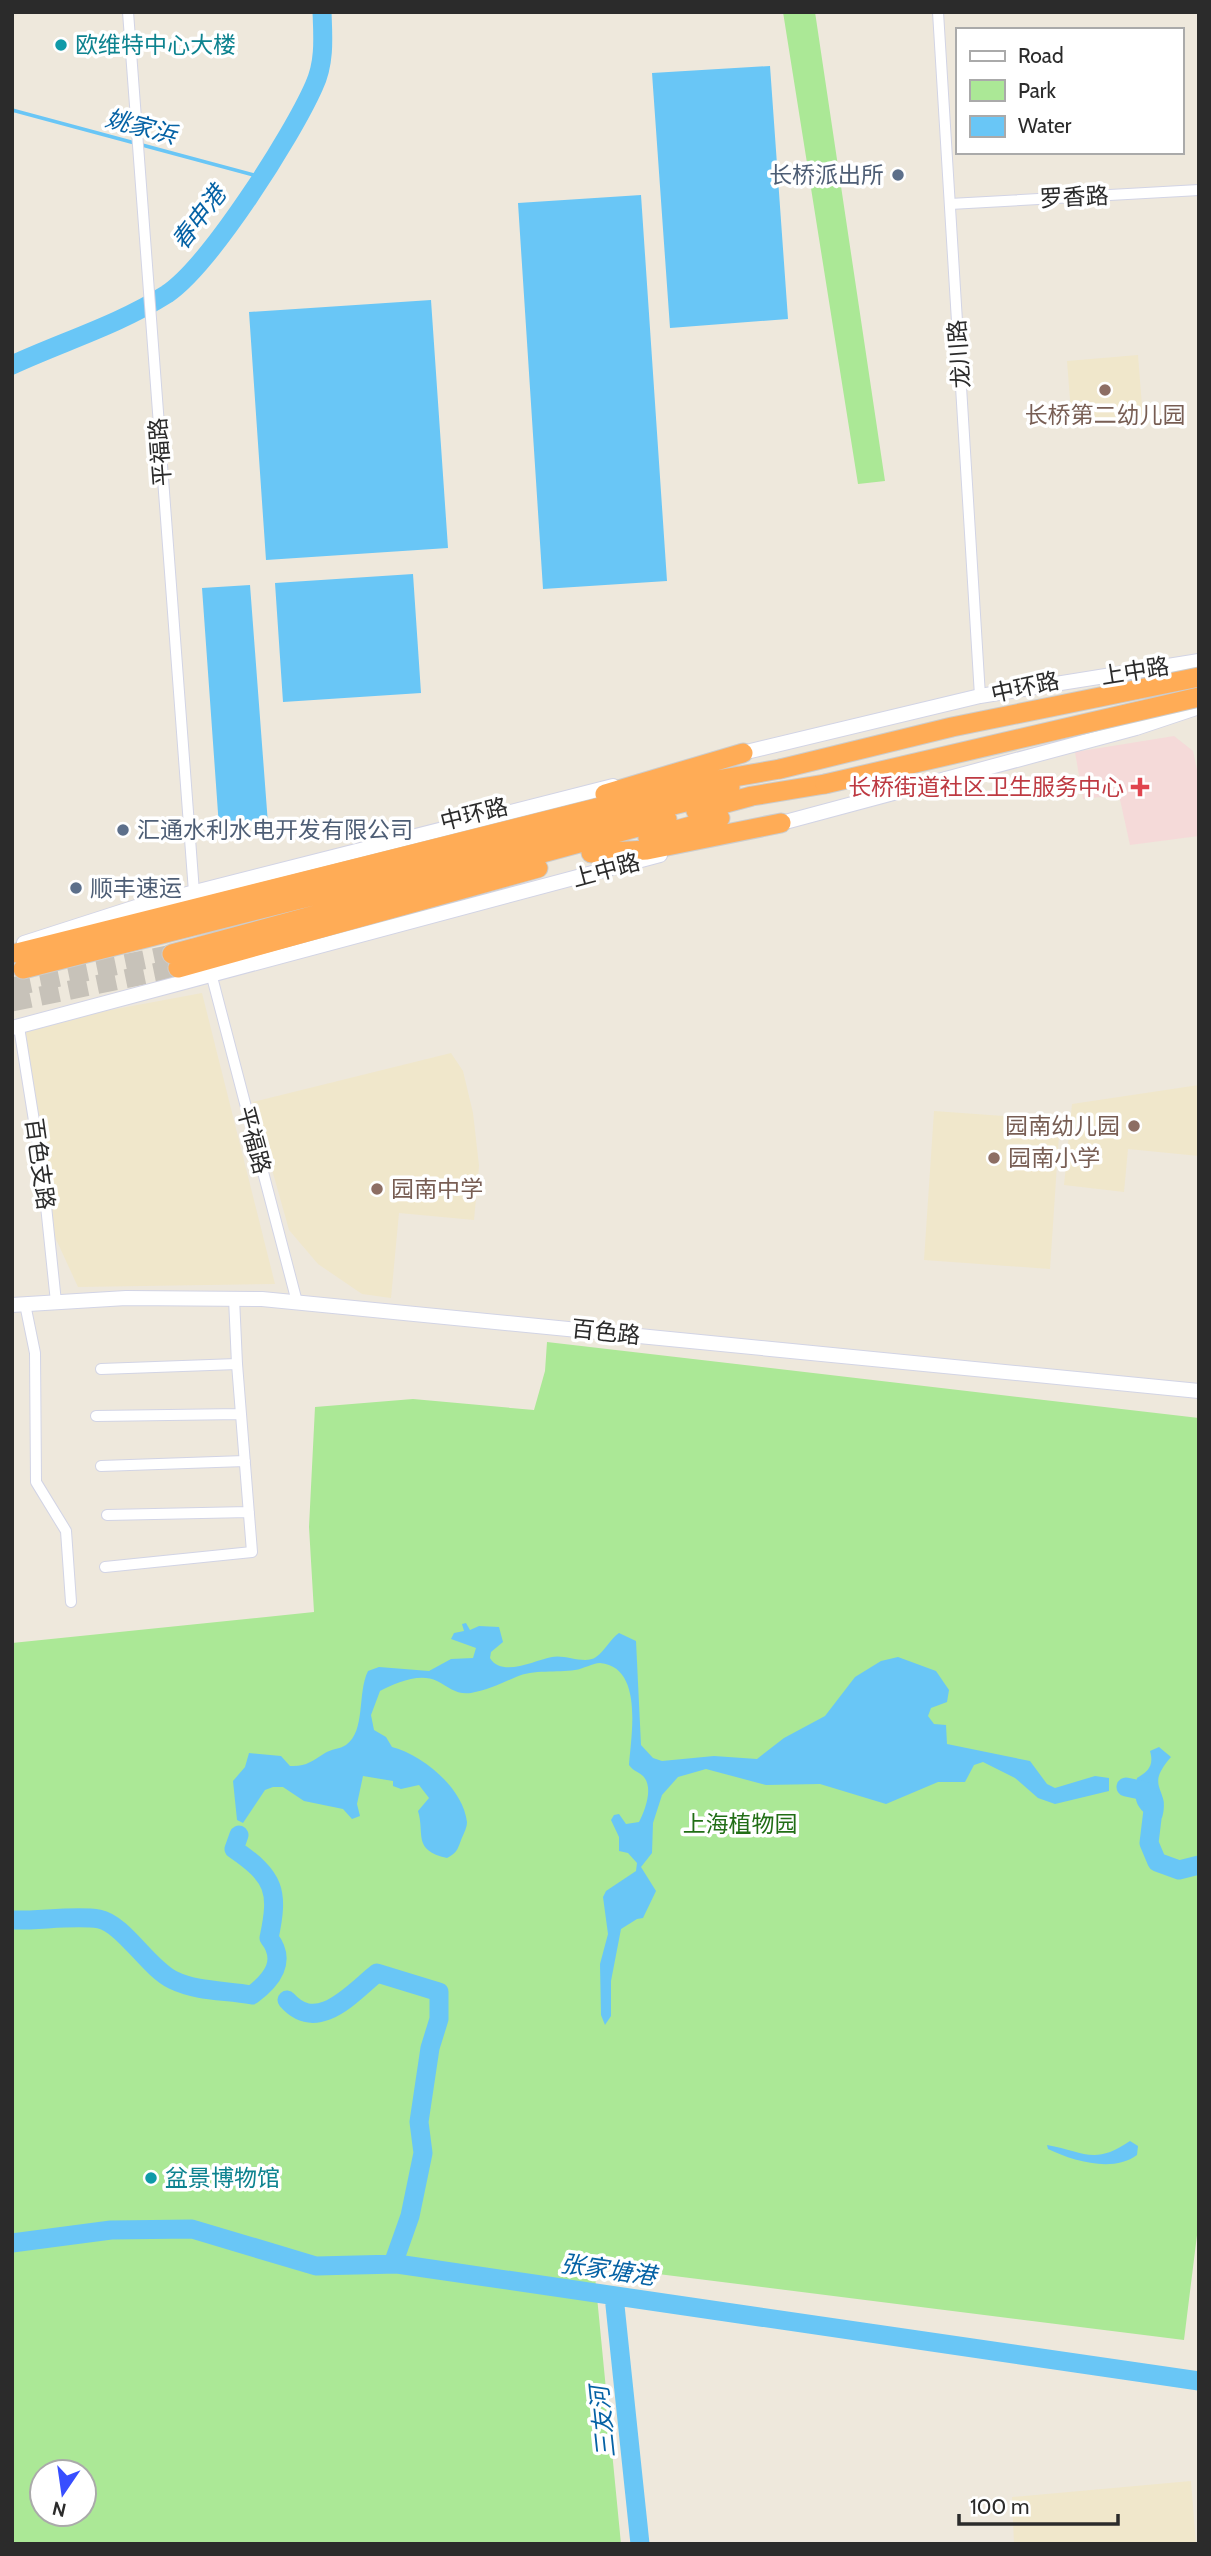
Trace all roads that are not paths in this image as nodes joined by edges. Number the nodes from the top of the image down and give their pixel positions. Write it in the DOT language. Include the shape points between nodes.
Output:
graph roads {
  1 [pos="128,12"];
  2 [pos="938,12"];
  3 [pos="1199,190"];
  4 [pos="950,204"];
  5 [pos="1196,665"];
  6 [pos="980,696"];
  7 [pos="1198,707"];
  8 [pos="743,753"];
  9 [pos="630,822"];
  10 [pos="780,823"];
  11 [pos="591,853"];
  12 [pos="338,873"];
  13 [pos="194,892"];
  14 [pos="17,956"];
  15 [pos="212,977"];
  16 [pos="16,1028"];
  17 [pos="234,1298"];
  18 [pos="56,1302"];
  19 [pos="297,1302"];
  20 [pos="19,1305"];
  21 [pos="237,1364"];
  22 [pos="101,1369"];
  23 [pos="1199,1391"];
  24 [pos="241,1415"];
  25 [pos="96,1416"];
  26 [pos="245,1461"];
  27 [pos="101,1466"];
  28 [pos="249,1512"];
  29 [pos="107,1515"];
  30 [pos="104,1567"];
  31 [pos="71,1602"];
  1 -- 13 [label="street, 平福路"];
  2 -- 4 [label="street, 龙川路"];
  3 -- 4 [label="street, 罗香路"];
  4 -- 6 [label="street, 龙川路"];
  5 -- 6 [label="main road, 上中路"];
  5 -- 7 [label="main road"];
  5 -- 9 [label="highway, 中环路, bridge" via="780,769"];
  6 -- 8 [label="main road, 上中路"];
  7 -- 9 [label="highway, 中环路, bridge"];
  7 -- 10 [label="main road, 上中路" via="1136,728"];
  8 -- 12 [label="highway"];
  8 -- 13 [label="main road, 上中路"];
  9 -- 11 [label="highway, 中环路"];
  9 -- 11 [label="highway, 中环路" via="175,961"];
  9 -- 12 [label="highway, 中环路"];
  9 -- 14 [label="highway, 中环路"];
  10 -- 11 [label="highway" via="647,850"];
  10 -- 15 [label="main road, 上中路"];
  12 -- 14 [label="highway, 中环路"];
  13 -- 14 [label="main road, 上中路" via="136,907"];
  15 -- 16 [label="main road, 上中路"];
  15 -- 19 [label="street, 平福路"];
  16 -- 18 [label="street, 百色支路" via="43,1177"];
  17 -- 18 [label="main road, 百色路"];
  17 -- 19 [label="main road, 百色路"];
  17 -- 21 [label="street"];
  18 -- 20 [label="main road, 百色路"];
  19 -- 23 [label="main road, 百色路"];
  20 -- 31 [label="street" via="35,1353 36,1482 66,1531"];
  21 -- 22 [label="street"];
  21 -- 24 [label="street"];
  24 -- 25 [label="street"];
  24 -- 26 [label="street"];
  26 -- 27 [label="street"];
  26 -- 28 [label="street"];
  28 -- 29 [label="street"];
  28 -- 30 [label="street" via="252,1552"];
}
